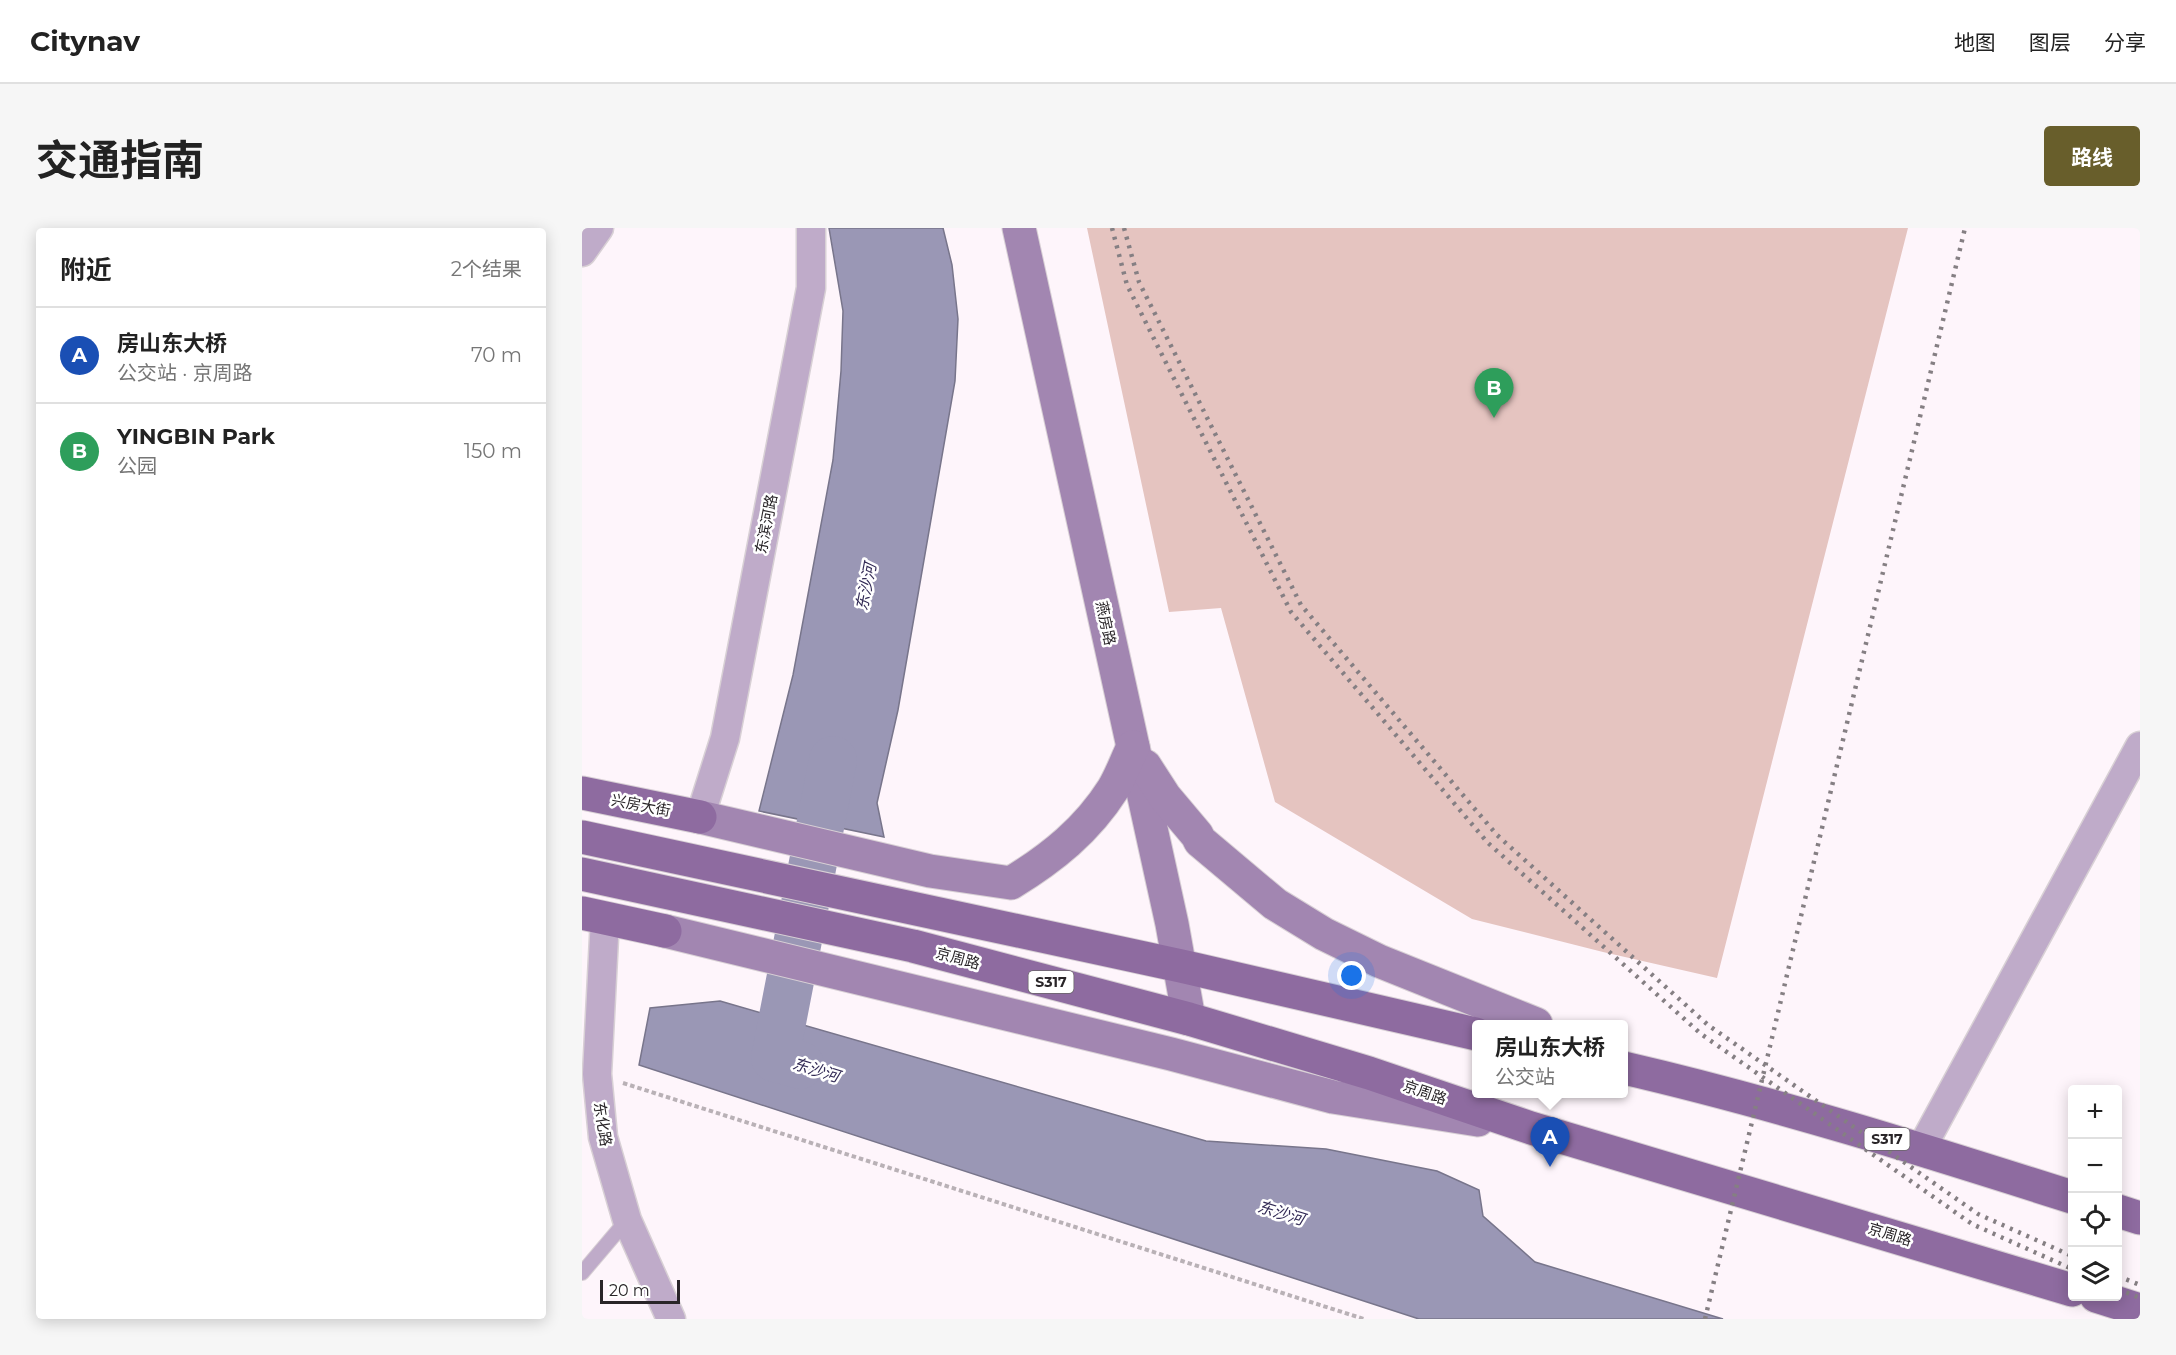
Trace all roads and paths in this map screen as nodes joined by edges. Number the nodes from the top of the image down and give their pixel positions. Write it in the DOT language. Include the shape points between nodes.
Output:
graph roads {
  1 [pos="599,228"];
  2 [pos="811,228"];
  3 [pos="1019,228"];
  4 [pos="582,252"];
  5 [pos="2140,746"];
  6 [pos="1133,747"];
  7 [pos="582,793"];
  8 [pos="700,817"];
  9 [pos="582,837"];
  10 [pos="582,874"];
  11 [pos="1011,883"];
  12 [pos="666,892"];
  13 [pos="937,914"];
  14 [pos="593,915"];
  15 [pos="665,931"];
  16 [pos="1181,966"];
  17 [pos="1189,1019"];
  18 [pos="1526,1020"];
  19 [pos="1472,1033"];
  20 [pos="1628,1059"];
  21 [pos="1628,1069"];
  22 [pos="597,1074"];
  23 [pos="1700,1086"];
  24 [pos="1531,1128"];
  25 [pos="1921,1149"];
  26 [pos="2068,1195"];
  27 [pos="2122,1212"];
  28 [pos="2140,1218"];
  29 [pos="627,1220"];
  30 [pos="582,1273"];
  31 [pos="2068,1289"];
  32 [pos="2112,1301"];
  33 [pos="2140,1310"];
  34 [pos="671,1319"];
  35 [pos="1364,1319"];
  1 -- 4 [label="street"];
  2 -- 8 [label="street, 东滨河路" via="809,299 725,738"];
  3 -- 6 [label="street, 燕房路"];
  5 -- 25 [label="street"];
  6 -- 11 [label="street" via="1114,788 1090,822 1065,846"];
  6 -- 16 [label="street, 燕房路"];
  6 -- 18 [label="street" via="1200,841 1275,904 1379,962"];
  7 -- 8 [label="main road, 兴房大街"];
  8 -- 11 [label="street" via="930,871"];
  9 -- 13 [label="main road"];
  10 -- 12 [label="main road"];
  11 -- 13 [label="street"];
  12 -- 14 [label="main road"];
  12 -- 17 [label="main road, 京周路 / S317" via="913,946"];
  13 -- 16 [label="main road"];
  14 -- 15 [label="main road"];
  14 -- 22 [label="street, 东化路"];
  15 -- 24 [label="street" via="1333,1096"];
  16 -- 17 [label="street, 燕房路"];
  16 -- 19 [label="main road"];
  17 -- 24 [label="main road, 京周路 / S317" via="1369,1073"];
  20 -- 23 [label="street"];
  21 -- 23 [label="main road, S317"];
  22 -- 29 [label="street, 东化路" via="603,1137"];
  22 -- 35 [label="path"];
  23 -- 25 [label="main road, S317"];
  24 -- 31 [label="main road, 京周路 / S317"];
  25 -- 26 [label="main road, S317"];
  27 -- 28 [label="main road"];
  29 -- 30 [label="lane"];
  29 -- 34 [label="street, 东化路"];
  32 -- 33 [label="main road"];
}
